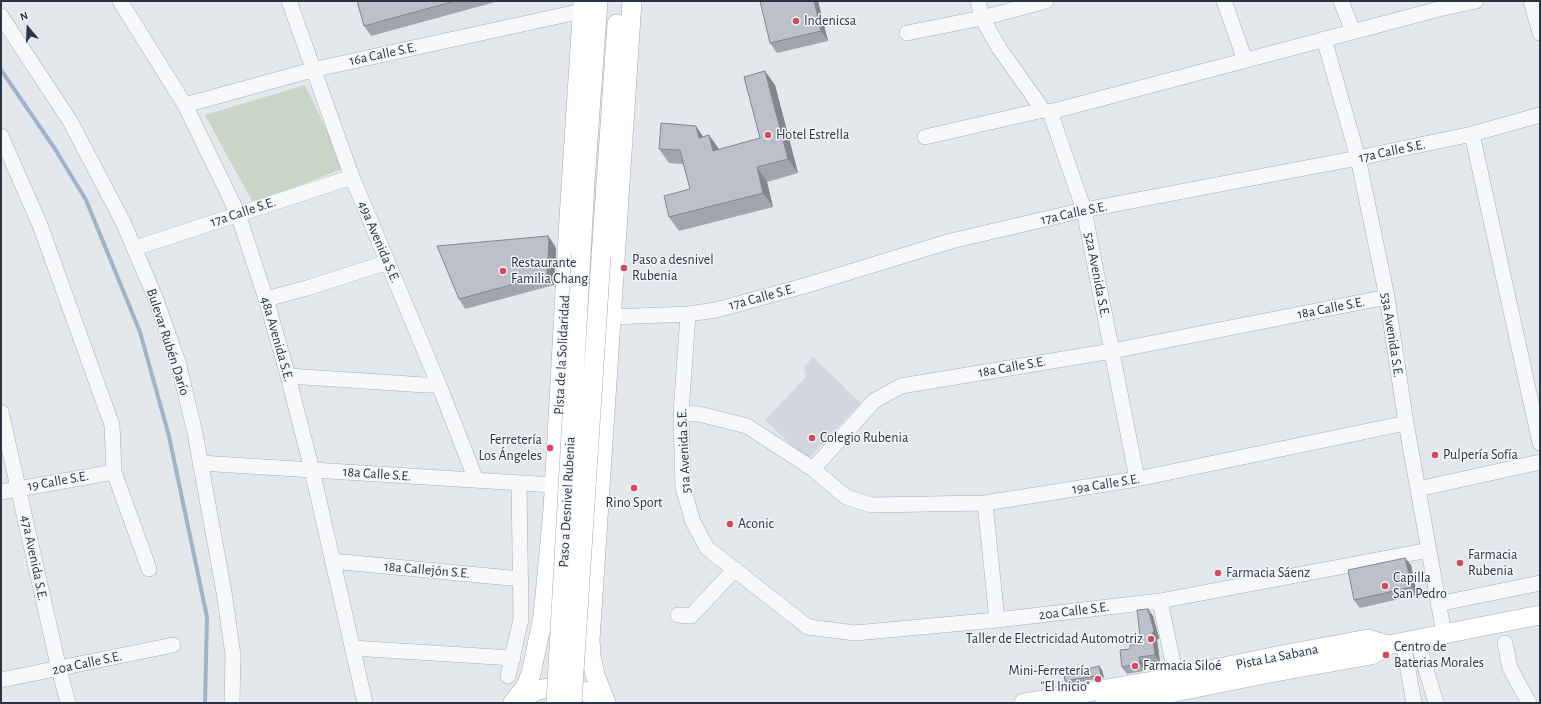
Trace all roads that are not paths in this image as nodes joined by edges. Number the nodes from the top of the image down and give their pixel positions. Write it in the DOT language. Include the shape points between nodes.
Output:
graph roads {
  1 [pos="120,1"];
  2 [pos="289,1"];
  3 [pos="598,1"];
  4 [pos="618,1"];
  5 [pos="632,1"];
  6 [pos="978,1"];
  7 [pos="1046,1"];
  8 [pos="1224,1"];
  9 [pos="1341,1"];
  10 [pos="1476,1"];
  11 [pos="1531,1"];
  12 [pos="1437,5"];
  13 [pos="583,6"];
  14 [pos="1,16"];
  15 [pos="982,18"];
  16 [pos="1353,32"];
  17 [pos="907,33"];
  18 [pos="1540,34"];
  19 [pos="1324,39"];
  20 [pos="1245,60"];
  21 [pos="312,70"];
  22 [pos="185,105"];
  23 [pos="1046,111"];
  24 [pos="1540,115"];
  25 [pos="1472,134"];
  26 [pos="1,136"];
  27 [pos="925,137"];
  28 [pos="1358,158"];
  29 [pos="352,177"];
  30 [pos="1084,210"];
  31 [pos="238,214"];
  32 [pos="135,248"];
  33 [pos="388,262"];
  34 [pos="1387,297"];
  35 [pos="266,299"];
  36 [pos="688,314"];
  37 [pos="611,317"];
  38 [pos="1112,351"];
  39 [pos="288,376"];
  40 [pos="439,385"];
  41 [pos="1,412"];
  42 [pos="681,413"];
  43 [pos="1406,423"];
  44 [pos="1540,443"];
  45 [pos="1540,462"];
  46 [pos="200,463"];
  47 [pos="813,469"];
  48 [pos="312,470"];
  49 [pos="114,472"];
  50 [pos="1137,479"];
  51 [pos="476,480"];
  52 [pos="519,482"];
  53 [pos="554,485"];
  54 [pos="19,488"];
  55 [pos="1418,489"];
  56 [pos="1,492"];
  57 [pos="985,503"];
  58 [pos="1429,550"];
  59 [pos="332,561"];
  60 [pos="149,569"];
  61 [pos="735,569"];
  62 [pos="521,579"];
  63 [pos="1540,583"];
  64 [pos="1160,601"];
  65 [pos="1438,604"];
  66 [pos="678,615"];
  67 [pos="1540,615"];
  68 [pos="998,620"];
  69 [pos="1444,634"];
  70 [pos="1403,642"];
  71 [pos="1505,643"];
  72 [pos="173,645"];
  73 [pos="352,648"];
  74 [pos="513,658"];
  75 [pos="59,669"];
  76 [pos="508,676"];
  77 [pos="1,680"];
  78 [pos="1176,691"];
  79 [pos="68,703"];
  80 [pos="232,703"];
  81 [pos="364,703"];
  82 [pos="514,703"];
  83 [pos="556,703"];
  84 [pos="572,703"];
  85 [pos="604,703"];
  86 [pos="1024,703"];
  87 [pos="1105,703"];
  88 [pos="1414,703"];
  89 [pos="1436,703"];
  90 [pos="1529,703"];
  1 -- 22 [label="street, 48a Avenida S.E."];
  2 -- 21 [label="street, 49a Avenida S.E."];
  3 -- 83 [label="main road, Paso a Desnivel Rubenia, bridge" via="585,181"];
  4 -- 84 [label="main road, Paso a Desnivel Rubenia, bridge"];
  5 -- 37 [label="main road"];
  6 -- 15 [label="street, 52a Avenida S.E."];
  7 -- 15 [label="street"];
  8 -- 20 [label="street"];
  9 -- 16 [label="street"];
  10 -- 12 [label="street"];
  11 -- 18 [label="street"];
  12 -- 16 [label="street"];
  13 -- 21 [label="street, 16a Calle S.E."];
  13 -- 53 [label="main road, Pista de la Solidaridad"];
  14 -- 32 [label="street, Bulevar Rubén Darío" via="70,121"];
  15 -- 17 [label="street"];
  15 -- 23 [label="street, 52a Avenida S.E." via="999,48"];
  16 -- 19 [label="street"];
  19 -- 20 [label="street"];
  19 -- 28 [label="street, 53a Avenida S.E."];
  20 -- 23 [label="street"];
  21 -- 22 [label="street, 16a Calle S.E."];
  21 -- 29 [label="street, 49a Avenida S.E."];
  22 -- 31 [label="street, 48a Avenida S.E."];
  23 -- 27 [label="street"];
  23 -- 30 [label="street, 52a Avenida S.E."];
  24 -- 25 [label="street, 17a Calle S.E."];
  25 -- 28 [label="street, 17a Calle S.E."];
  25 -- 44 [label="street"];
  26 -- 49 [label="street" via="40,225 112,425"];
  28 -- 30 [label="street, 17a Calle S.E."];
  28 -- 34 [label="street, 53a Avenida S.E."];
  29 -- 31 [label="street, 17a Calle S.E."];
  29 -- 33 [label="street, 49a Avenida S.E."];
  30 -- 36 [label="street, 17a Calle S.E." via="951,241 804,286 716,310"];
  30 -- 38 [label="street, 52a Avenida S.E."];
  31 -- 32 [label="street, 17a Calle S.E."];
  31 -- 35 [label="street, 48a Avenida S.E."];
  32 -- 46 [label="street, Bulevar Rubén Darío" via="178,362"];
  33 -- 35 [label="street"];
  33 -- 40 [label="street, 49a Avenida S.E."];
  34 -- 38 [label="street, 18a Calle S.E."];
  34 -- 43 [label="street, 53a Avenida S.E."];
  35 -- 39 [label="street, 48a Avenida S.E."];
  36 -- 37 [label="street, 17a Calle S.E."];
  36 -- 42 [label="street, 51a Avenida S.E."];
  37 -- 85 [label="main road" via="590,640 591,656"];
  38 -- 47 [label="street, 18a Calle S.E." via="901,386 874,401"];
  38 -- 50 [label="street, 52a Avenida S.E."];
  39 -- 40 [label="street"];
  39 -- 48 [label="street, 48a Avenida S.E."];
  40 -- 51 [label="street, 49a Avenida S.E."];
  41 -- 54 [label="street, 47a Avenida S.E."];
  42 -- 47 [label="street" via="699,414 747,426"];
  42 -- 61 [label="street, 51a Avenida S.E." via="683,488 693,522 707,548"];
  43 -- 50 [label="street, 19a Calle S.E."];
  43 -- 55 [label="street, 53a Avenida S.E."];
  45 -- 55 [label="street"];
  46 -- 48 [label="street, 18a Calle S.E."];
  46 -- 80 [label="street, Bulevar Rubén Darío" via="233,655"];
  47 -- 57 [label="street, 19a Calle S.E." via="846,497 871,505"];
  48 -- 51 [label="street, 18a Calle S.E."];
  48 -- 59 [label="street, 48a Avenida S.E."];
  49 -- 54 [label="street, 19 Calle S.E."];
  49 -- 60 [label="street"];
  50 -- 57 [label="street, 19a Calle S.E."];
  51 -- 52 [label="street, 18a Calle S.E."];
  52 -- 53 [label="street, 18a Calle S.E."];
  52 -- 62 [label="street"];
  53 -- 82 [label="main road, Pista de la Solidaridad" via="543,618 531,674"];
  54 -- 56 [label="street, 19 Calle S.E."];
  54 -- 75 [label="street, 47a Avenida S.E."];
  55 -- 58 [label="street, 53a Avenida S.E."];
  57 -- 68 [label="street"];
  58 -- 64 [label="street, 20a Calle S.E."];
  58 -- 65 [label="street, 53a Avenida S.E."];
  59 -- 62 [label="street, 18a Callejón S.E."];
  59 -- 73 [label="street, 48a Avenida S.E."];
  61 -- 66 [label="street" via="691,616"];
  61 -- 68 [label="street, 20a Calle S.E." via="808,627 855,633"];
  62 -- 74 [label="street" via="521,619"];
  63 -- 65 [label="street"];
  64 -- 68 [label="street, 20a Calle S.E."];
  64 -- 78 [label="street"];
  65 -- 69 [label="street, 53a Avenida S.E."];
  67 -- 69 [label="main road, Pista La Sabana"];
  69 -- 70 [label="main road, Pista La Sabana"];
  70 -- 78 [label="main road, Pista La Sabana" via="1371,655"];
  70 -- 88 [label="street"];
  70 -- 89 [label="street"];
  71 -- 90 [label="street" via="1510,668"];
  72 -- 75 [label="street, 20a Calle S.E."];
  73 -- 74 [label="street"];
  73 -- 81 [label="street, 48a Avenida S.E."];
  74 -- 76 [label="street"];
  75 -- 77 [label="street, 20a Calle S.E."];
  75 -- 79 [label="street, 47a Avenida S.E."];
  78 -- 86 [label="main road, Pista La Sabana"];
  78 -- 87 [label="main road, Pista La Sabana"];
  82 -- 85 [label="main road" via="538,690 558,686 578,689"];
}
